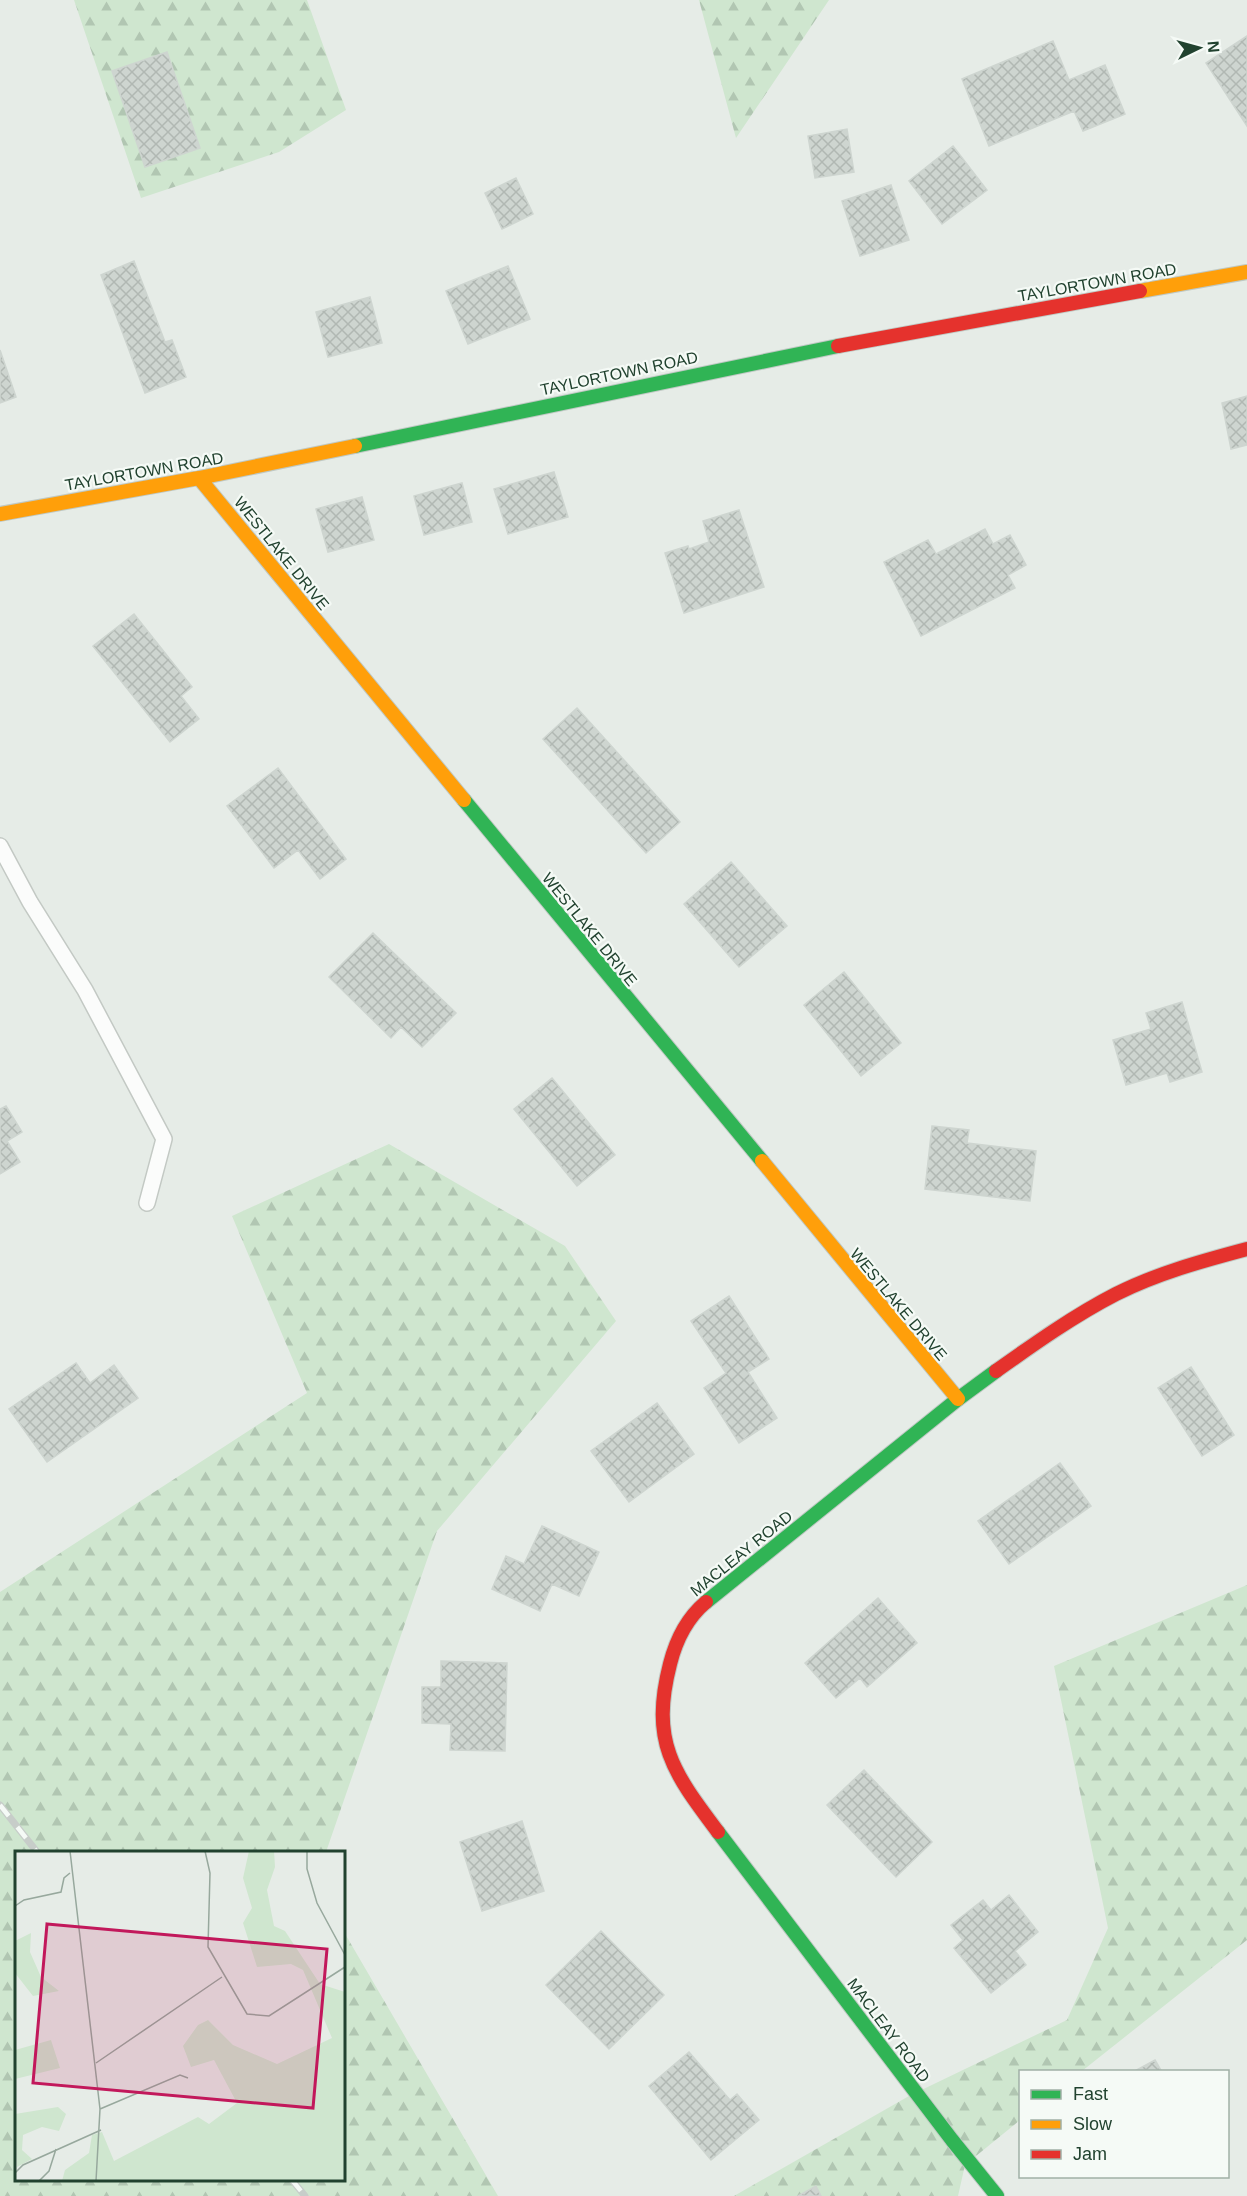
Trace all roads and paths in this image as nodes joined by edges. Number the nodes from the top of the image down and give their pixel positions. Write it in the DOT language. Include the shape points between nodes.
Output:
graph roads {
  1 [pos="1247,272"];
  2 [pos="199,478"];
  3 [pos="0,514"];
  4 [pos="0,846"];
  5 [pos="147,1203"];
  6 [pos="1247,1249"];
  7 [pos="958,1399"];
  8 [pos="997,2196"];
  1 -- 2 [label="street, TAYLORTOWN ROAD" via="832,347"];
  2 -- 3 [label="street, TAYLORTOWN ROAD"];
  2 -- 7 [label="street, WESTLAKE DRIVE"];
  4 -- 5 [label="lane" via="85,990 164,1139"];
  6 -- 7 [label="street, MACLEAY ROAD" via="1181,1267 1116,1294 1035,1343"];
  7 -- 8 [label="street, MACLEAY ROAD" via="687,1621 669,1665 663,1731 684,1787"];
}
